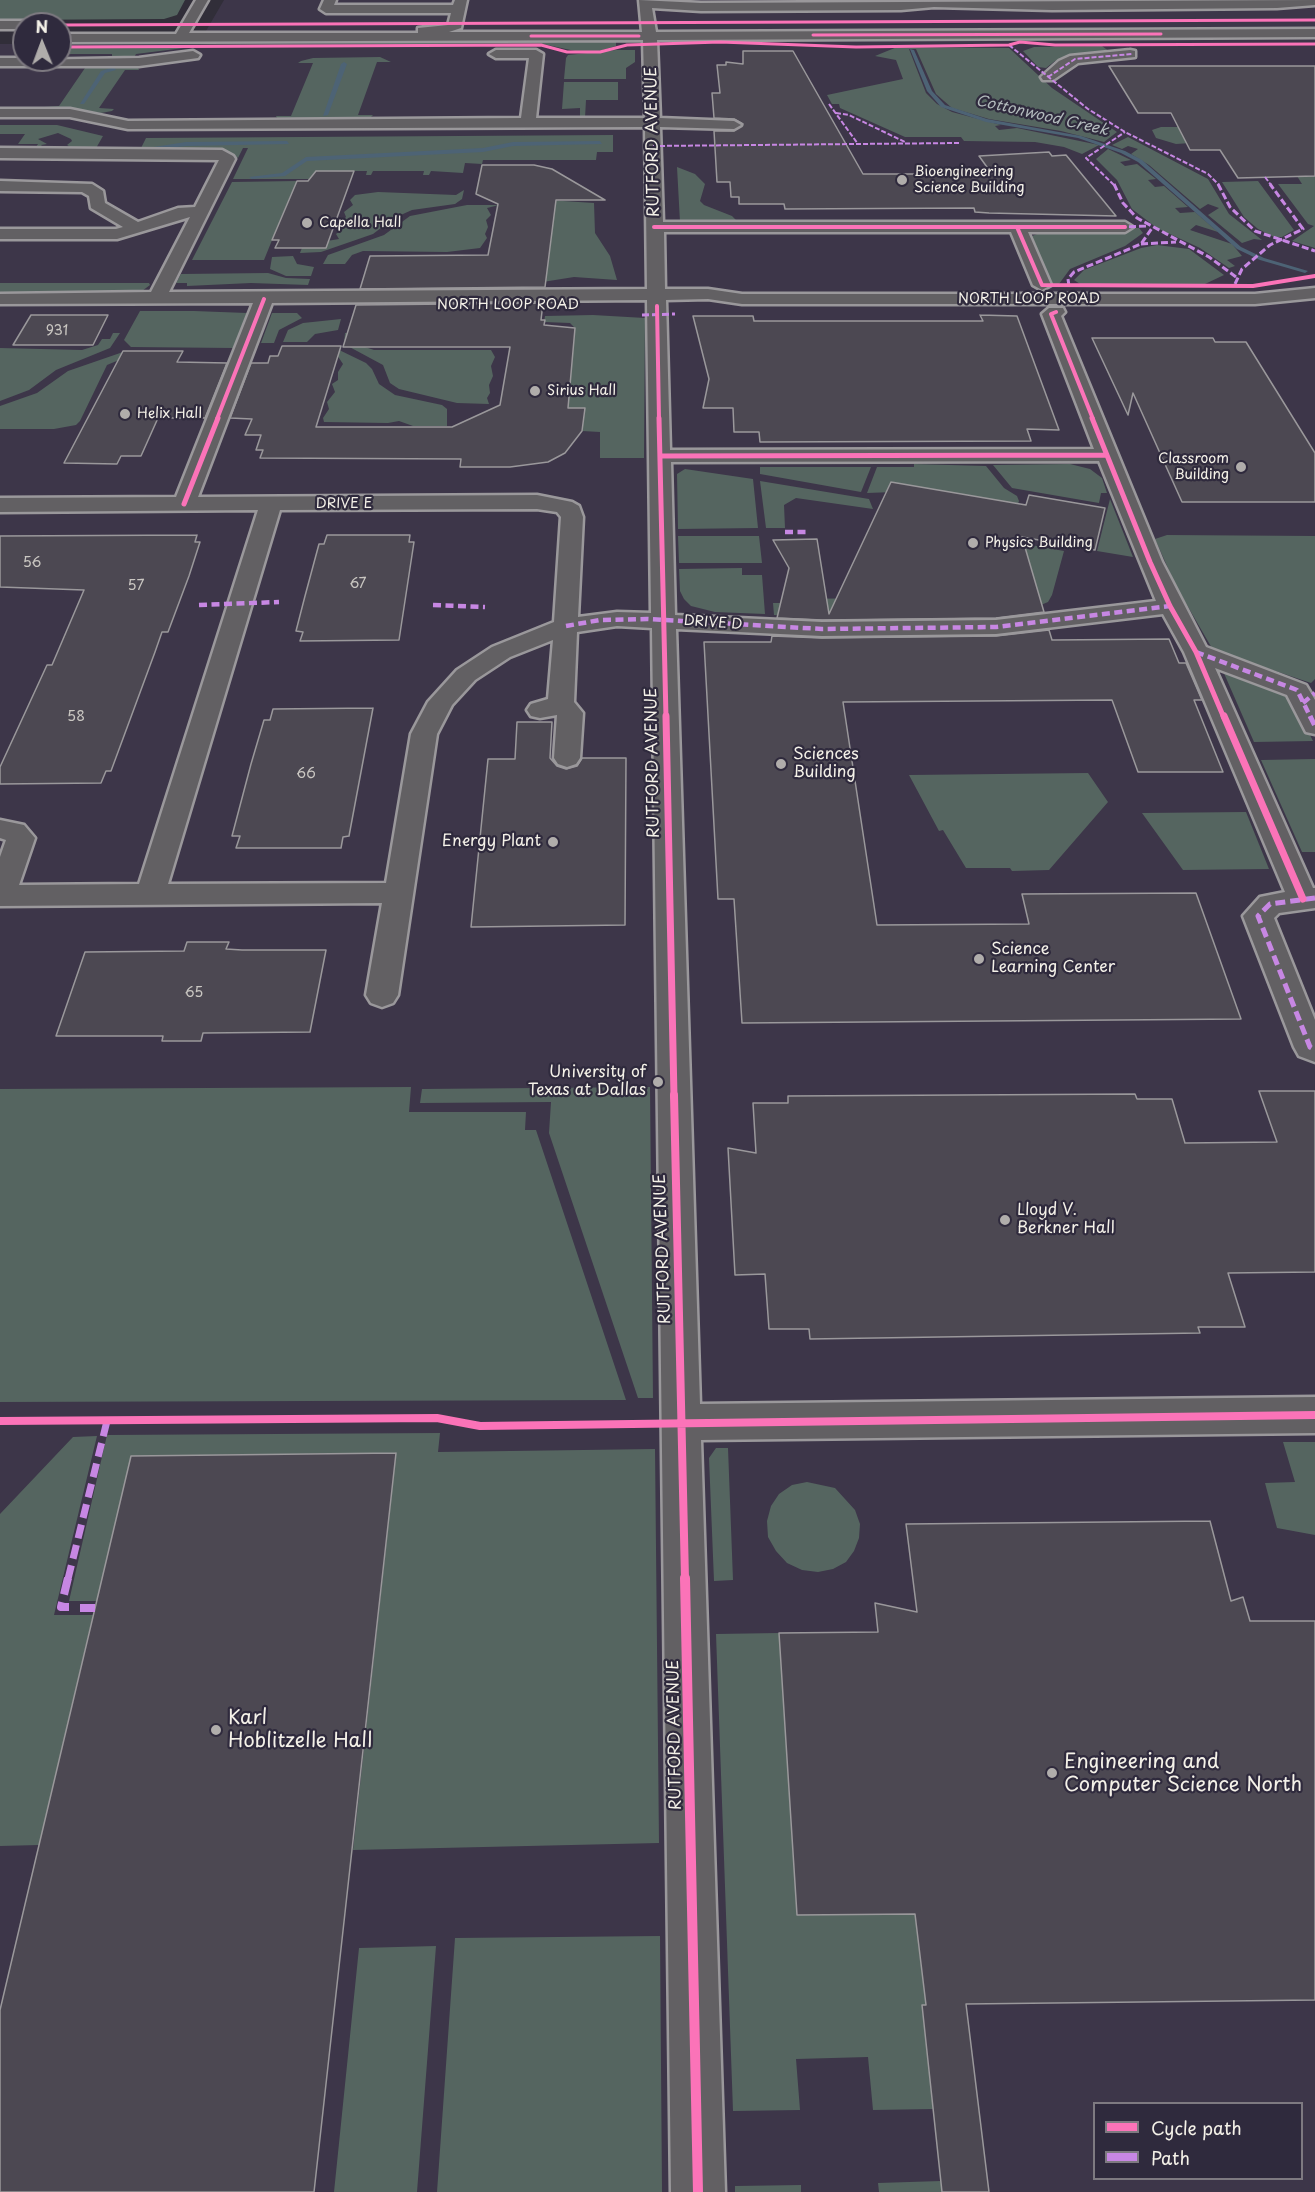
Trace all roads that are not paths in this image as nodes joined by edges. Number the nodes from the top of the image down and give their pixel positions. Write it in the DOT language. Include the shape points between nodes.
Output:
graph roads {
  1 [pos="202,0"];
  2 [pos="330,0"];
  3 [pos="1315,1"];
  4 [pos="646,2"];
  5 [pos="954,2"];
  6 [pos="992,2"];
  7 [pos="460,4"];
  8 [pos="1315,20"];
  9 [pos="981,22"];
  10 [pos="188,24"];
  11 [pos="455,24"];
  12 [pos="72,25"];
  13 [pos="1315,26"];
  14 [pos="650,29"];
  15 [pos="1315,33"];
  16 [pos="988,34"];
  17 [pos="1101,34"];
  18 [pos="1189,34"];
  19 [pos="826,35"];
  20 [pos="302,37"];
  21 [pos="72,38"];
  22 [pos="180,38"];
  23 [pos="1132,54"];
  24 [pos="1315,54"];
  25 [pos="0,63"];
  26 [pos="1048,77"];
  27 [pos="0,113"];
  28 [pos="528,123"];
  29 [pos="653,123"];
  30 [pos="141,125"];
  31 [pos="734,125"];
  32 [pos="0,153"];
  33 [pos="125,153"];
  34 [pos="0,186"];
  35 [pos="200,212"];
  36 [pos="1017,226"];
  37 [pos="1125,226"];
  38 [pos="654,227"];
  39 [pos="136,228"];
  40 [pos="0,234"];
  41 [pos="1042,285"];
  42 [pos="1312,296"];
  43 [pos="0,299"];
  44 [pos="157,299"];
  45 [pos="269,299"];
  46 [pos="656,300"];
  47 [pos="1056,312"];
  48 [pos="1107,455"];
  49 [pos="660,456"];
  50 [pos="184,504"];
  51 [pos="271,504"];
  52 [pos="0,505"];
  53 [pos="1170,606"];
  54 [pos="663,620"];
  55 [pos="566,626"];
  56 [pos="1196,652"];
  57 [pos="1309,698"];
  58 [pos="1315,726"];
  59 [pos="567,758"];
  60 [pos="0,829"];
  61 [pos="398,893"];
  62 [pos="150,894"];
  63 [pos="0,895"];
  64 [pos="1309,898"];
  65 [pos="382,995"];
  66 [pos="1315,1050"];
  67 [pos="1315,1415"];
  68 [pos="682,1422"];
  69 [pos="698,2192"];
  1 -- 10 [label="street"];
  2 -- 7 [label="street" via="326,9"];
  3 -- 6 [label="street" via="1052,6"];
  4 -- 5 [label="street" via="712,7"];
  4 -- 14 [label="street, RUTFORD AVENUE"];
  5 -- 6 [label="street"];
  5 -- 9 [label="street" via="960,15"];
  6 -- 9 [label="street" via="999,15"];
  7 -- 11 [label="street"];
  8 -- 9 [label="street"];
  9 -- 14 [label="street" via="799,22 776,28"];
  9 -- 16 [label="street"];
  9 -- 19 [label="street" via="966,28 857,30"];
  10 -- 11 [label="street"];
  10 -- 12 [label="street"];
  10 -- 22 [label="street"];
  11 -- 14 [label="street"];
  11 -- 20 [label="street" via="448,30 320,33"];
  13 -- 18 [label="street" via="1238,27"];
  14 -- 19 [label="street"];
  14 -- 20 [label="street" via="493,37"];
  14 -- 29 [label="street, RUTFORD AVENUE"];
  15 -- 18 [label="street"];
  16 -- 17 [label="street"];
  16 -- 19 [label="street"];
  17 -- 18 [label="street"];
  17 -- 23 [label="street" via="1114,49"];
  20 -- 22 [label="street"];
  21 -- 22 [label="street"];
  23 -- 24 [label="street"];
  23 -- 26 [label="street" via="1075,59"];
  25 -- 28 [label="street" via="140,62 178,56 536,54"];
  27 -- 30 [label="street" via="70,113 115,124"];
  28 -- 29 [label="street"];
  28 -- 30 [label="street"];
  29 -- 31 [label="street"];
  29 -- 38 [label="street, RUTFORD AVENUE"];
  30 -- 33 [label="street"];
  32 -- 33 [label="street"];
  33 -- 35 [label="street" via="222,155 227,159"];
  34 -- 39 [label="street" via="87,187 98,194 97,205"];
  35 -- 39 [label="street" via="184,212"];
  35 -- 44 [label="street" via="158,278"];
  36 -- 37 [label="street"];
  36 -- 38 [label="street"];
  36 -- 41 [label="street"];
  38 -- 46 [label="street, RUTFORD AVENUE"];
  39 -- 40 [label="street" via="117,234"];
  42 -- 46 [label="street, NORTH LOOP ROAD" via="949,308 742,299 709,305"];
  43 -- 44 [label="street, NORTH LOOP ROAD"];
  44 -- 45 [label="street, NORTH LOOP ROAD"];
  45 -- 46 [label="street, NORTH LOOP ROAD" via="413,305"];
  45 -- 50 [label="street"];
  46 -- 49 [label="street, RUTFORD AVENUE"];
  47 -- 48 [label="street" via="1051,314"];
  48 -- 49 [label="street"];
  48 -- 53 [label="street"];
  49 -- 54 [label="street, RUTFORD AVENUE"];
  50 -- 51 [label="street, DRIVE E"];
  50 -- 52 [label="street, DRIVE E"];
  51 -- 55 [label="street, DRIVE E" via="537,502 564,507 572,511"];
  51 -- 62 [label="street"];
  53 -- 54 [label="street, DRIVE D" via="996,627 822,629"];
  53 -- 56 [label="street"];
  54 -- 55 [label="street, DRIVE D" via="617,619"];
  54 -- 68 [label="street, RUTFORD AVENUE"];
  55 -- 59 [label="street" via="550,707 570,713"];
  55 -- 61 [label="street, DRIVE D" via="487,660 466,675 441,702 424,734"];
  56 -- 57 [label="street"];
  56 -- 64 [label="street"];
  57 -- 58 [label="street"];
  60 -- 63 [label="street" via="21,838"];
  61 -- 62 [label="street"];
  61 -- 65 [label="street, DRIVE D"];
  62 -- 63 [label="street"];
  64 -- 66 [label="street" via="1270,904 1257,916 1310,1047"];
  67 -- 68 [label="street"];
  68 -- 69 [label="street, RUTFORD AVENUE"];
}
